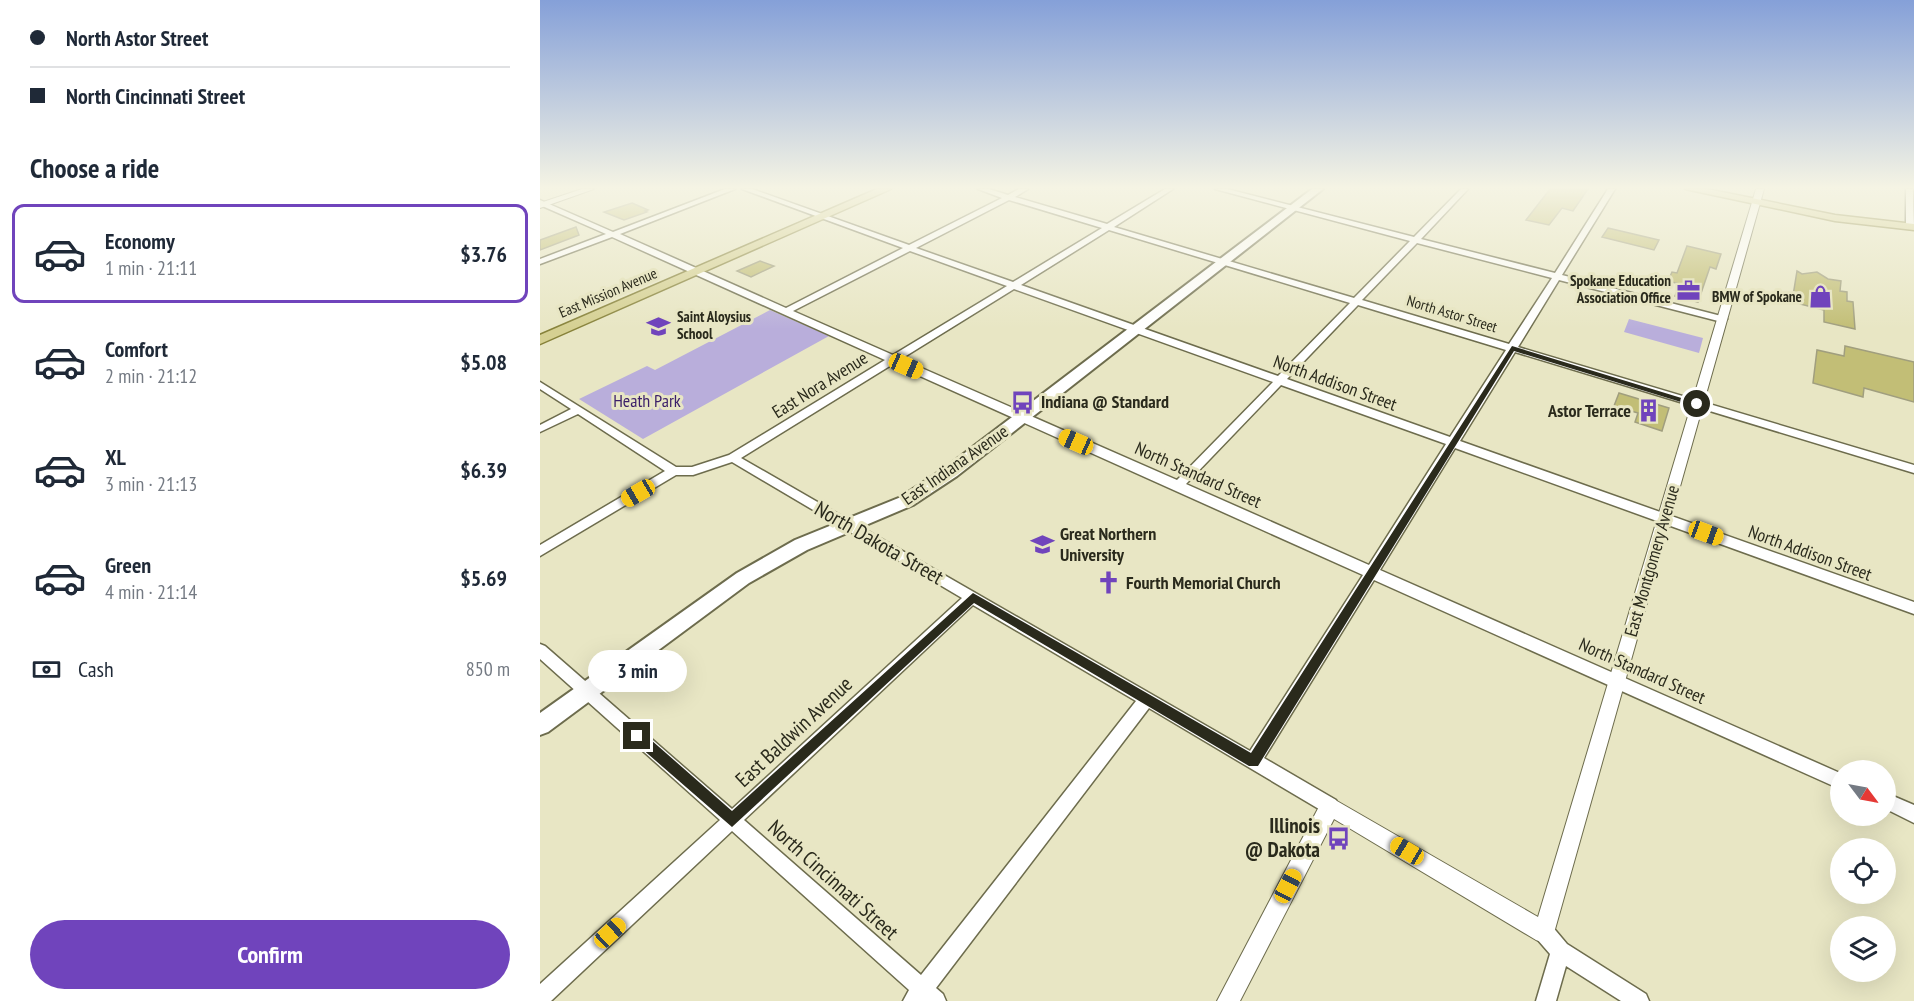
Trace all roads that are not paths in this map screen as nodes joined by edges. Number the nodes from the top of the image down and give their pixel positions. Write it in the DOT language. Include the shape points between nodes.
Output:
graph roads {
  1 [pos="608,236"];
  2 [pos="617,236"];
  3 [pos="772,236"];
  4 [pos="874,236"];
  5 [pos="933,236"];
  6 [pos="1095,236"];
  7 [pos="1134,236"];
  8 [pos="1257,236"];
  9 [pos="1400,236"];
  10 [pos="1420,236"];
  11 [pos="1583,236"];
  12 [pos="1745,236"];
  13 [pos="1416,240"];
  14 [pos="909,248"];
  15 [pos="540,261"];
  16 [pos="1223,262"];
  17 [pos="691,270"];
  18 [pos="1557,277"];
  19 [pos="1014,286"];
  20 [pos="1356,302"];
  21 [pos="784,312"];
  22 [pos="1722,319"];
  23 [pos="1136,329"];
  24 [pos="540,331"];
  25 [pos="540,340"];
  26 [pos="1512,348"];
  27 [pos="893,360"];
  28 [pos="1280,381"];
  29 [pos="540,386"];
  30 [pos="1697,404"];
  31 [pos="578,410"];
  32 [pos="1021,418"];
  33 [pos="540,429"];
  34 [pos="1453,443"];
  35 [pos="733,458"];
  36 [pos="1914,469"];
  37 [pos="674,471"];
  38 [pos="1177,487"];
  39 [pos="1664,518"];
  40 [pos="850,525"];
  41 [pos="540,551"];
  42 [pos="1372,572"];
  43 [pos="973,597"];
  44 [pos="1914,608"];
  45 [pos="540,650"];
  46 [pos="1618,681"];
  47 [pos="587,692"];
  48 [pos="1147,699"];
  49 [pos="540,725"];
  50 [pos="1254,762"];
  51 [pos="1830,776"];
  52 [pos="1330,806"];
  53 [pos="1896,806"];
  54 [pos="1914,814"];
  55 [pos="732,820"];
  56 [pos="1544,932"];
  57 [pos="1560,951"];
  58 [pos="924,997"];
  59 [pos="540,998"];
  60 [pos="1228,1001"];
  61 [pos="1546,1001"];
  62 [pos="1640,1001"];
  1 -- 15 [label="street"];
  2 -- 17 [label="street, North Standard Street"];
  3 -- 17 [label="main road, East Mission Avenue"];
  4 -- 14 [label="street, North Addison Street"];
  5 -- 14 [label="street"];
  6 -- 19 [label="street, East Nora Avenue"];
  7 -- 16 [label="street, North Astor Street"];
  8 -- 16 [label="main road, East Indiana Avenue"];
  9 -- 13 [label="street"];
  10 -- 13 [label="street"];
  11 -- 18 [label="street"];
  12 -- 22 [label="street, East Montgomery Avenue"];
  13 -- 18 [label="street"];
  13 -- 20 [label="street"];
  14 -- 19 [label="street, North Addison Street"];
  14 -- 21 [label="street"];
  16 -- 20 [label="street, North Astor Street"];
  16 -- 23 [label="main road, East Indiana Avenue"];
  17 -- 21 [label="street, North Standard Street"];
  17 -- 24 [label="main road, East Mission Avenue"];
  17 -- 25 [label="main road, East Mission Avenue"];
  18 -- 22 [label="street"];
  18 -- 26 [label="street"];
  19 -- 23 [label="street, North Addison Street"];
  19 -- 27 [label="street, East Nora Avenue"];
  20 -- 26 [label="street, North Astor Street"];
  20 -- 28 [label="street"];
  21 -- 27 [label="street, North Standard Street"];
  22 -- 30 [label="street, East Montgomery Avenue"];
  23 -- 28 [label="street, North Addison Street"];
  23 -- 32 [label="main road, East Indiana Avenue"];
  26 -- 30 [label="street, North Astor Street"];
  26 -- 34 [label="street"];
  27 -- 32 [label="street, North Standard Street"];
  27 -- 35 [label="street, East Nora Avenue"];
  28 -- 34 [label="street, North Addison Street"];
  28 -- 38 [label="street"];
  29 -- 31 [label="street"];
  30 -- 36 [label="street, North Astor Street"];
  30 -- 39 [label="street, East Montgomery Avenue"];
  31 -- 33 [label="street"];
  31 -- 37 [label="street"];
  32 -- 38 [label="street, North Standard Street"];
  32 -- 40 [label="main road, East Indiana Avenue" via="907,501"];
  34 -- 39 [label="street, North Addison Street"];
  34 -- 42 [label="street"];
  35 -- 37 [label="street, East Nora Avenue" via="693,471"];
  35 -- 40 [label="street, North Dakota Street"];
  37 -- 41 [label="street, East Nora Avenue"];
  38 -- 42 [label="street, North Standard Street"];
  39 -- 44 [label="street, North Addison Street"];
  39 -- 46 [label="street, East Montgomery Avenue"];
  40 -- 43 [label="street, North Dakota Street"];
  40 -- 47 [label="main road, East Indiana Avenue" via="801,545 743,578"];
  42 -- 46 [label="street, North Standard Street"];
  42 -- 50 [label="street"];
  43 -- 48 [label="street, North Dakota Street"];
  43 -- 55 [label="street, East Baldwin Avenue"];
  45 -- 47 [label="street, North Cincinnati Street"];
  46 -- 51 [label="street, North Standard Street"];
  46 -- 56 [label="street, East Montgomery Avenue"];
  47 -- 49 [label="main road, East Indiana Avenue"];
  47 -- 55 [label="street, North Cincinnati Street"];
  48 -- 50 [label="street, North Dakota Street"];
  48 -- 58 [label="street"];
  50 -- 52 [label="street, North Dakota Street"];
  52 -- 56 [label="street, North Dakota Street"];
  52 -- 60 [label="street"];
  53 -- 54 [label="street"];
  55 -- 58 [label="street, North Cincinnati Street"];
  55 -- 59 [label="street, East Baldwin Avenue"];
  56 -- 57 [label="street, North Dakota Street"];
  57 -- 61 [label="street"];
  57 -- 62 [label="street, North Dakota Street"];
}
